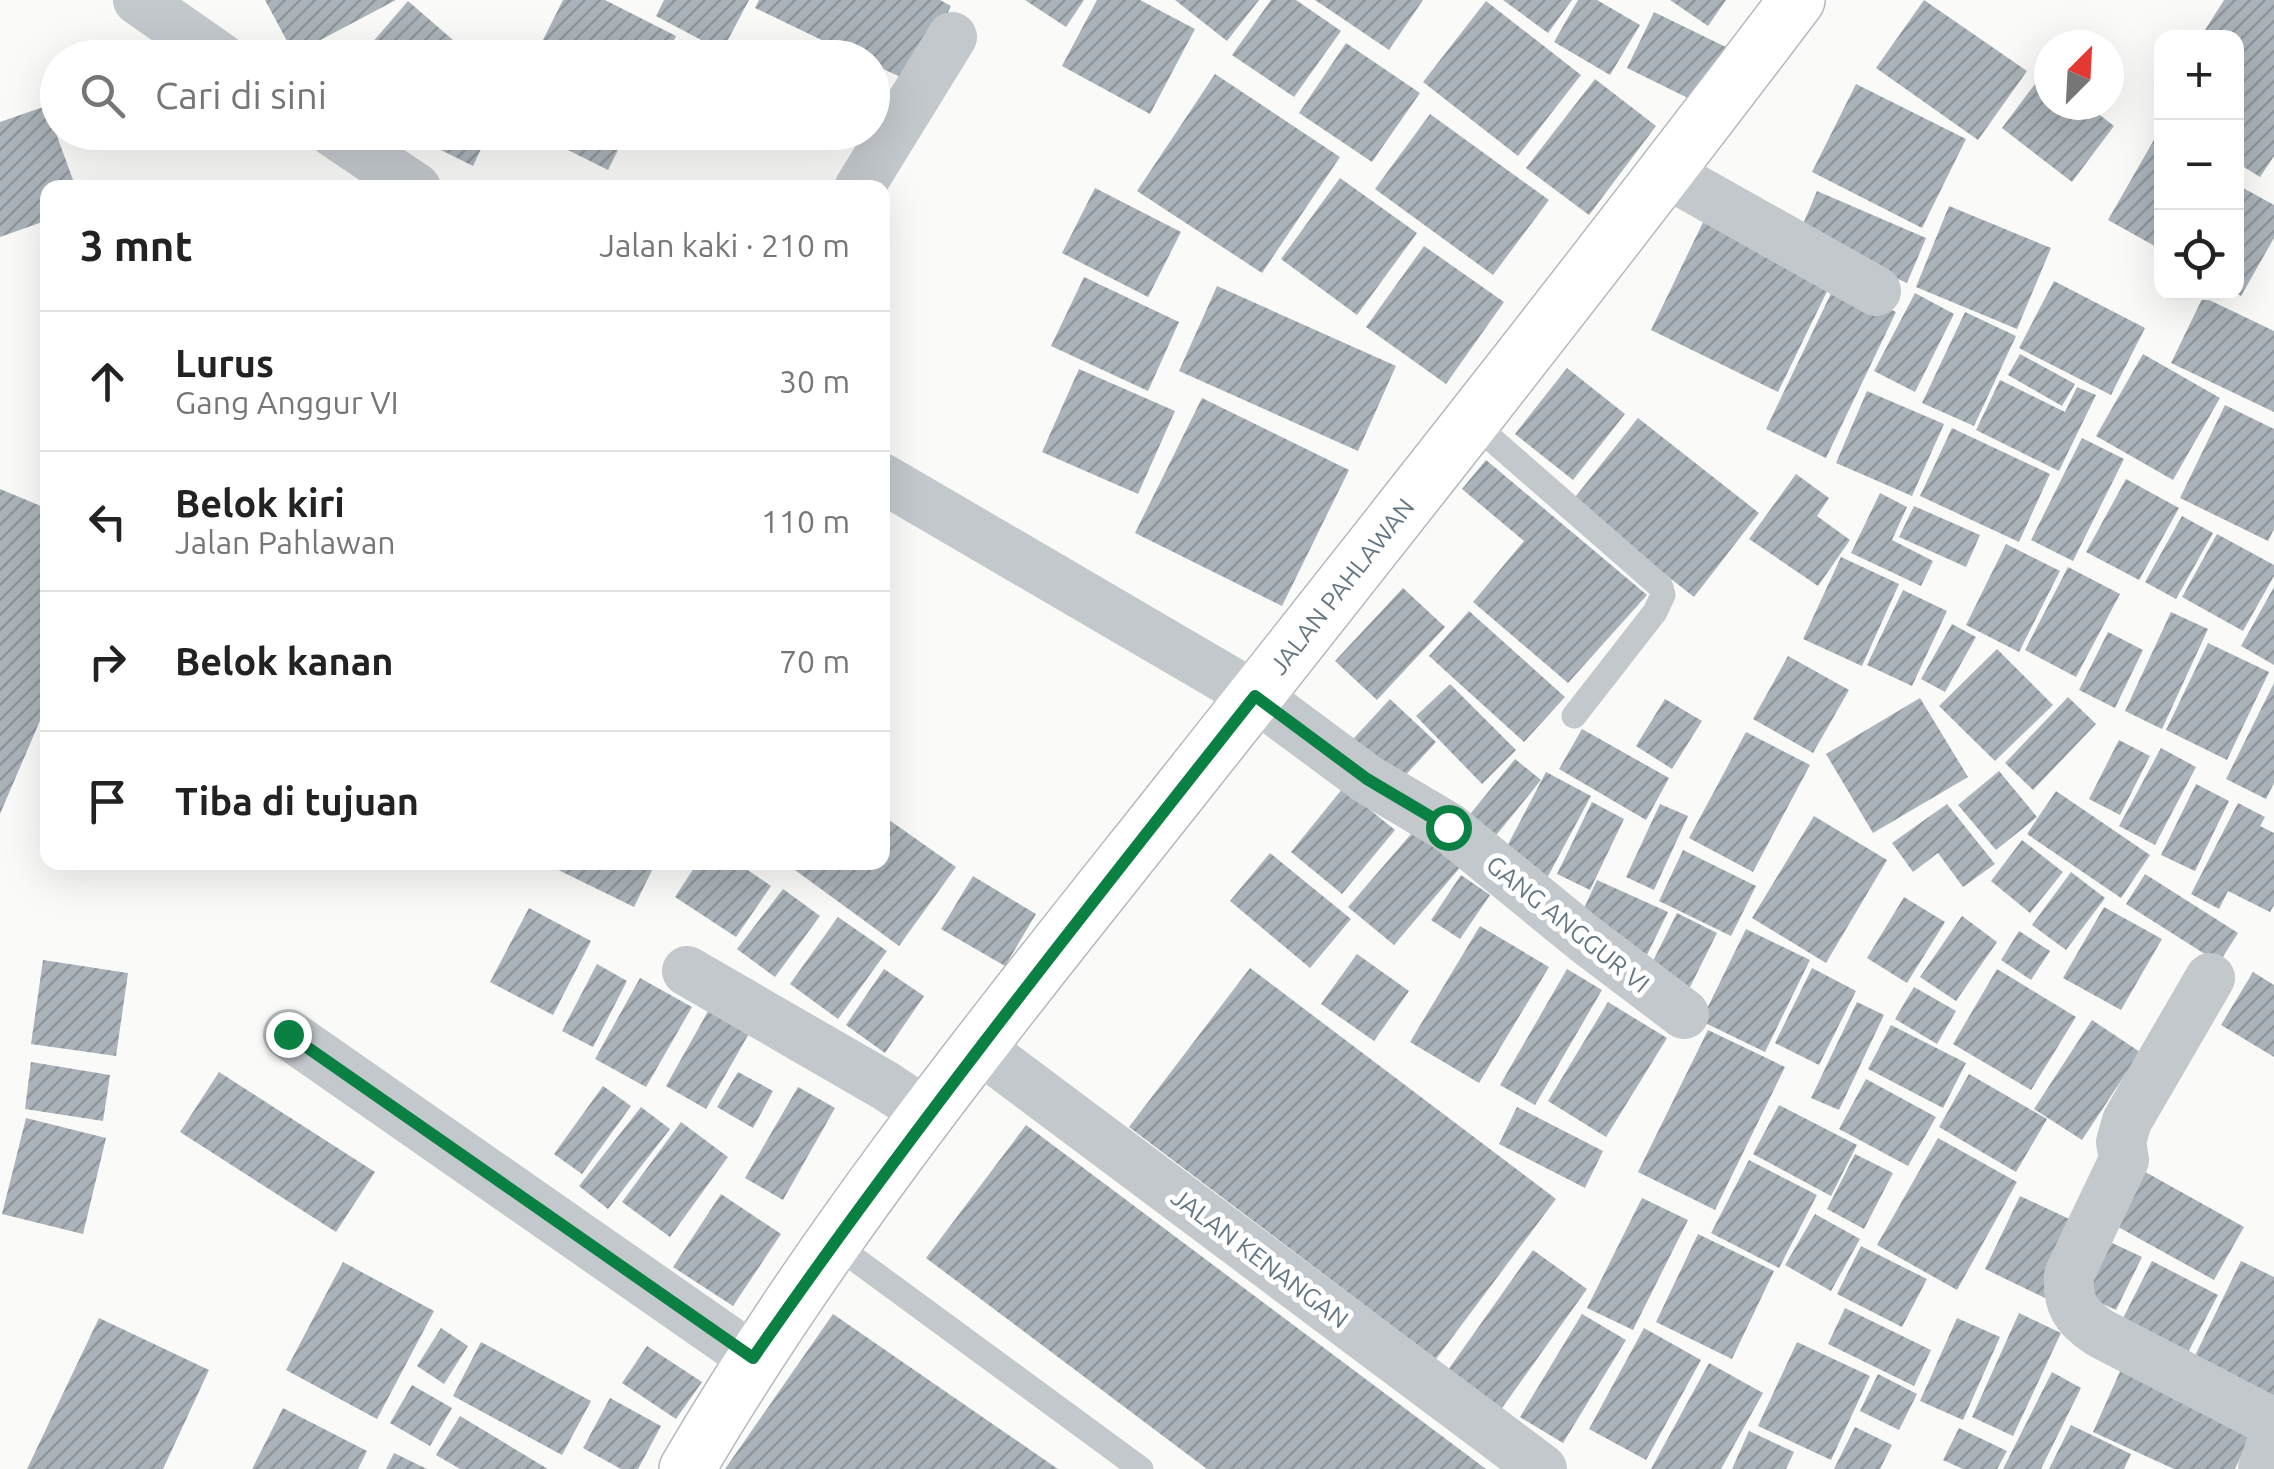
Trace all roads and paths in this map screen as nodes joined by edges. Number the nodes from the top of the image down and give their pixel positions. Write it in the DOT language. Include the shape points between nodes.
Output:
graph roads {
  1 [pos="1796,0"];
  2 [pos="146,2"];
  3 [pos="952,37"];
  4 [pos="197,40"];
  5 [pos="890,137"];
  6 [pos="360,150"];
  7 [pos="882,150"];
  8 [pos="1666,173"];
  9 [pos="404,180"];
  10 [pos="863,180"];
  11 [pos="1876,291"];
  12 [pos="1472,422"];
  13 [pos="890,483"];
  14 [pos="1255,696"];
  15 [pos="1574,716"];
  16 [pos="687,971"];
  17 [pos="2210,978"];
  18 [pos="1684,1014"];
  19 [pos="288,1034"];
  20 [pos="978,1047"];
  21 [pos="928,1114"];
  22 [pos="833,1243"];
  23 [pos="753,1358"];
  24 [pos="687,1469"];
  25 [pos="1140,1469"];
  26 [pos="1542,1469"];
  27 [pos="2263,1469"];
  1 -- 8 [label="main road, JALAN PAHLAWAN"];
  2 -- 4 [label="street"];
  3 -- 5 [label="street"];
  6 -- 9 [label="street"];
  7 -- 10 [label="street"];
  8 -- 11 [label="street"];
  8 -- 12 [label="main road, JALAN PAHLAWAN"];
  12 -- 14 [label="main road, JALAN PAHLAWAN"];
  12 -- 15 [label="lane" via="1661,587 1655,612"];
  13 -- 14 [label="street, GANG ANGGUR VI"];
  14 -- 18 [label="street, GANG ANGGUR VI" via="1367,779 1448,827"];
  14 -- 20 [label="main road, JALAN PAHLAWAN"];
  16 -- 21 [label="street"];
  17 -- 27 [label="street" via="2122,1131 2124,1160 2068,1275 2068,1294 2083,1322 2100,1333 2268,1420 2274,1436"];
  19 -- 23 [label="street"];
  20 -- 21 [label="main road, JALAN PAHLAWAN"];
  20 -- 26 [label="street, JALAN KENANGAN"];
  21 -- 22 [label="main road, JALAN PAHLAWAN"];
  22 -- 23 [label="main road, JALAN PAHLAWAN"];
  22 -- 25 [label="lane"];
  23 -- 24 [label="main road, JALAN PAHLAWAN"];
}
